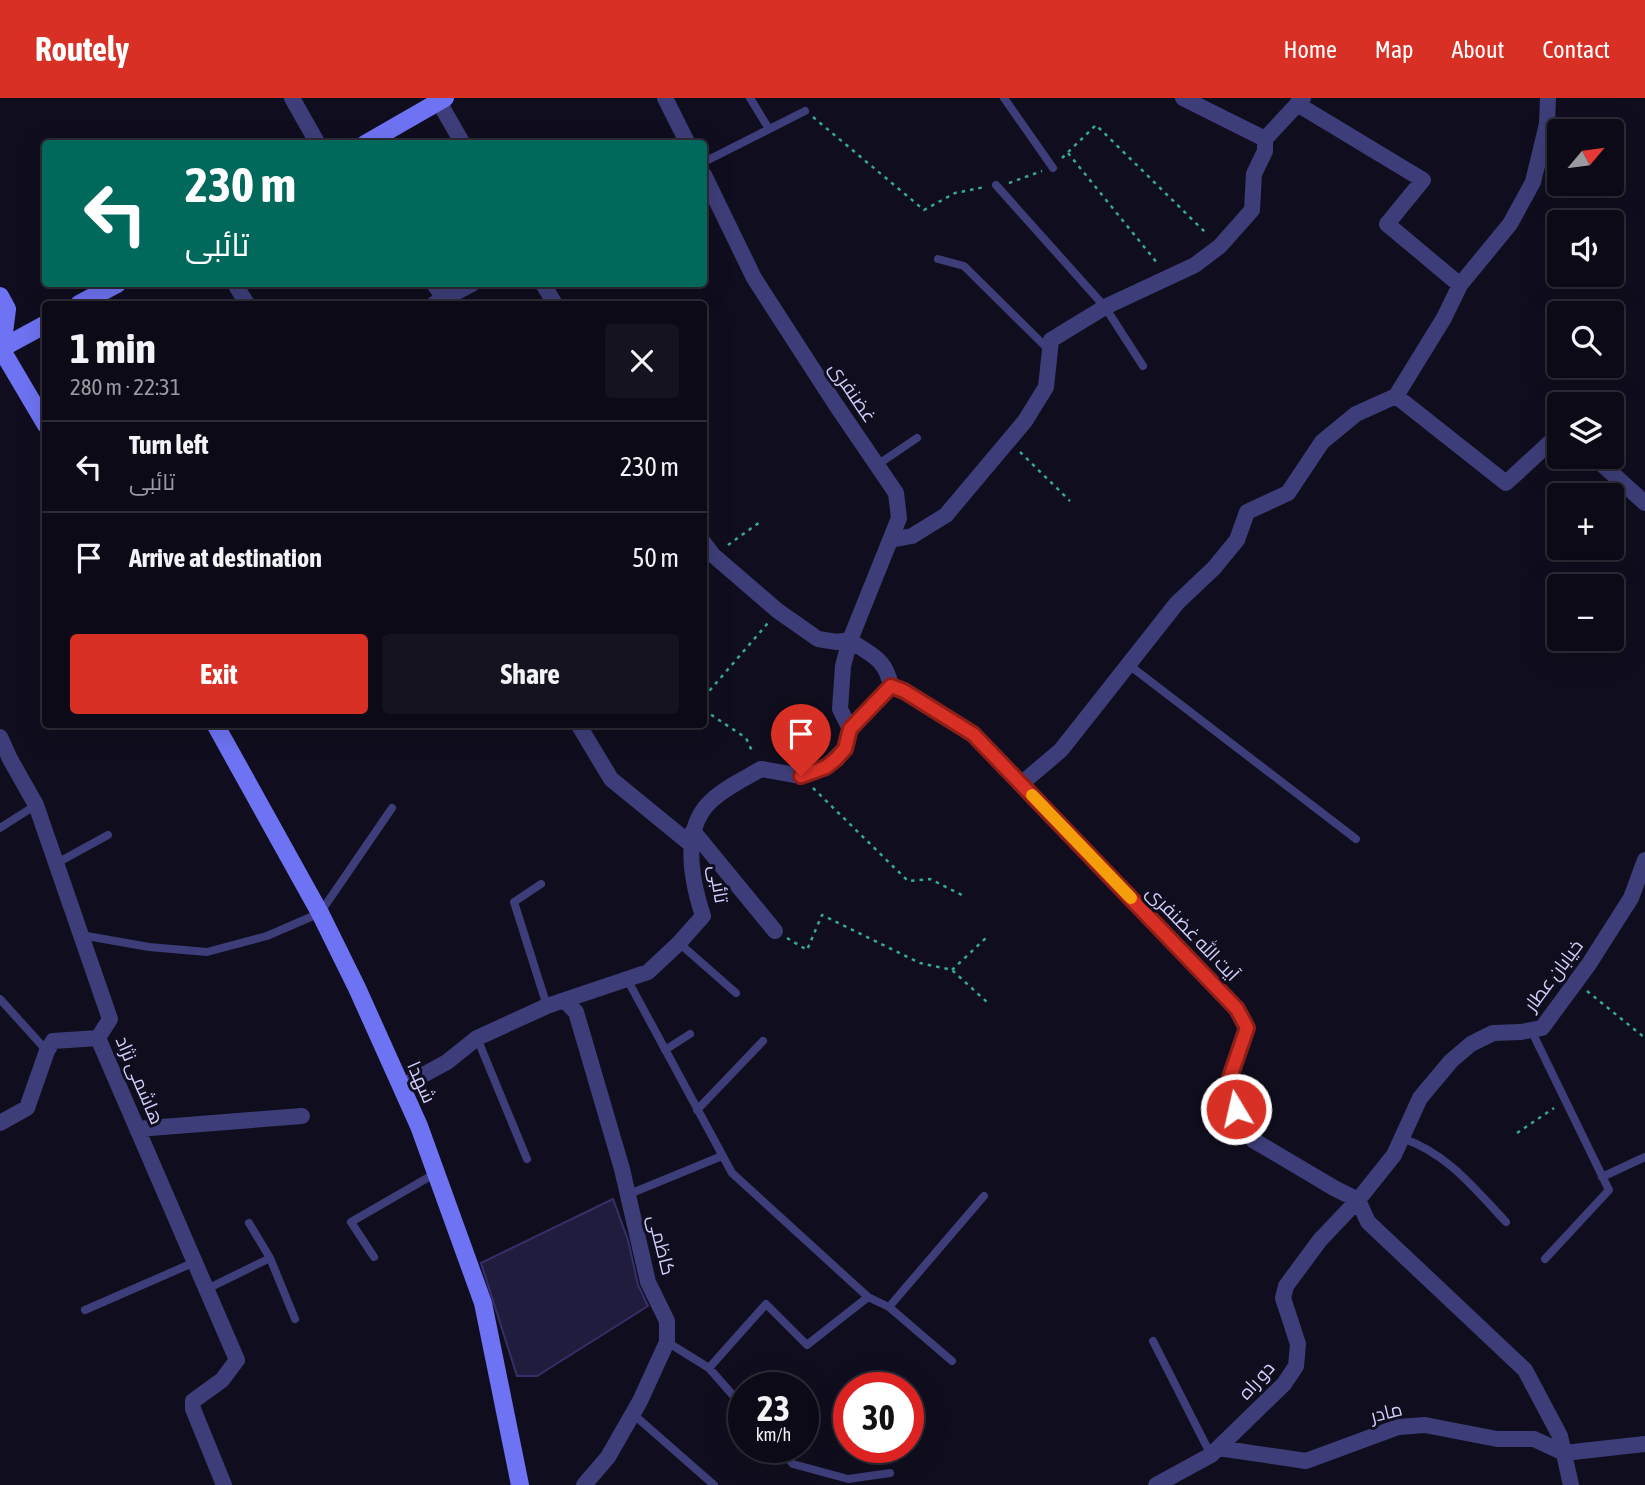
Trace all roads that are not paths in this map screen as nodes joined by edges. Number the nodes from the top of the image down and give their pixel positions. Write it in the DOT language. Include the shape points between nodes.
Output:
graph roads {
  1 [pos="292,98"];
  2 [pos="665,98"];
  3 [pos="750,98"];
  4 [pos="1004,98"];
  5 [pos="1183,98"];
  6 [pos="1548,98"];
  7 [pos="1300,101"];
  8 [pos="432,102"];
  9 [pos="805,111"];
  10 [pos="769,129"];
  11 [pos="1265,139"];
  12 [pos="315,140"];
  13 [pos="371,140"];
  14 [pos="460,140"];
  15 [pos="686,140"];
  16 [pos="707,160"];
  17 [pos="1053,168"];
  18 [pos="707,181"];
  19 [pos="996,185"];
  20 [pos="938,259"];
  21 [pos="1460,285"];
  22 [pos="111,287"];
  23 [pos="467,287"];
  24 [pos="0,296"];
  25 [pos="85,301"];
  26 [pos="446,301"];
  27 [pos="1105,307"];
  28 [pos="42,326"];
  29 [pos="1,348"];
  30 [pos="1049,350"];
  31 [pos="1143,366"];
  32 [pos="1396,396"];
  33 [pos="42,418"];
  34 [pos="917,438"];
  35 [pos="1547,445"];
  36 [pos="877,465"];
  37 [pos="1607,469"];
  38 [pos="1645,503"];
  39 [pos="890,540"];
  40 [pos="708,549"];
  41 [pos="850,640"];
  42 [pos="1129,665"];
  43 [pos="898,688"];
  44 [pos="220,728"];
  45 [pos="580,728"];
  46 [pos="850,729"];
  47 [pos="0,737"];
  48 [pos="1021,783"];
  49 [pos="36,805"];
  50 [pos="393,808"];
  51 [pos="0,828"];
  52 [pos="108,835"];
  53 [pos="693,839"];
  54 [pos="1356,839"];
  55 [pos="1645,860"];
  56 [pos="57,863"];
  57 [pos="541,884"];
  58 [pos="320,913"];
  59 [pos="775,931"];
  60 [pos="81,935"];
  61 [pos="679,943"];
  62 [pos="627,979"];
  63 [pos="736,993"];
  64 [pos="0,999"];
  65 [pos="565,1001"];
  66 [pos="547,1006"];
  67 [pos="1531,1030"];
  68 [pos="690,1034"];
  69 [pos="98,1038"];
  70 [pos="477,1038"];
  71 [pos="763,1041"];
  72 [pos="665,1050"];
  73 [pos="47,1051"];
  74 [pos="401,1087"];
  75 [pos="697,1110"];
  76 [pos="302,1116"];
  77 [pos="0,1123"];
  78 [pos="137,1129"];
  79 [pos="1402,1138"];
  80 [pos="722,1156"];
  81 [pos="1645,1157"];
  82 [pos="527,1159"];
  83 [pos="436,1173"];
  84 [pos="1602,1177"];
  85 [pos="627,1195"];
  86 [pos="984,1196"];
  87 [pos="1358,1200"];
  88 [pos="1506,1222"];
  89 [pos="249,1223"];
  90 [pos="374,1257"];
  91 [pos="270,1258"];
  92 [pos="1545,1259"];
  93 [pos="195,1262"];
  94 [pos="207,1289"];
  95 [pos="868,1297"];
  96 [pos="889,1307"];
  97 [pos="85,1310"];
  98 [pos="295,1319"];
  99 [pos="1153,1341"];
  100 [pos="667,1342"];
  101 [pos="952,1361"];
  102 [pos="709,1368"];
  103 [pos="728,1390"];
  104 [pos="633,1413"];
  105 [pos="1645,1444"];
  106 [pos="1215,1451"];
  107 [pos="1564,1453"];
  108 [pos="792,1463"];
  109 [pos="890,1473"];
  110 [pos="224,1485"];
  111 [pos="520,1485"];
  112 [pos="584,1485"];
  113 [pos="714,1485"];
  114 [pos="1156,1485"];
  115 [pos="1571,1485"];
  1 -- 12 [label="street"];
  2 -- 15 [label="street"];
  3 -- 10 [label="lane"];
  4 -- 17 [label="lane"];
  5 -- 11 [label="street"];
  6 -- 21 [label="street" via="1547,124 1533,182 1510,224"];
  7 -- 11 [label="street"];
  7 -- 21 [label="street" via="1423,180 1387,224"];
  8 -- 13 [label="main road"];
  8 -- 14 [label="street"];
  9 -- 10 [label="lane"];
  10 -- 16 [label="lane"];
  11 -- 27 [label="street" via="1265,151 1254,174 1252,210 1220,246 1195,265"];
  18 -- 36 [label="street, غضنفری" via="754,278"];
  19 -- 27 [label="lane"];
  20 -- 30 [label="lane" via="964,266"];
  21 -- 32 [label="street"];
  22 -- 25 [label="main road"];
  23 -- 26 [label="street"];
  24 -- 29 [label="main road" via="7,309"];
  27 -- 30 [label="street" via="1051,340"];
  27 -- 31 [label="lane"];
  28 -- 29 [label="main road"];
  29 -- 33 [label="main road"];
  30 -- 39 [label="street" via="1046,387 1025,421 946,515 912,537"];
  32 -- 35 [label="street" via="1506,483"];
  32 -- 42 [label="street" via="1356,414 1322,442 1288,493 1247,512 1237,540 1177,603"];
  34 -- 36 [label="lane"];
  36 -- 39 [label="street, غضنفری" via="896,493 899,518"];
  37 -- 38 [label="street"];
  39 -- 41 [label="street, غضنفری"];
  40 -- 41 [label="street" via="778,611 818,639"];
  41 -- 43 [label="street" via="879,658"];
  41 -- 46 [label="street, غضنفری" via="840,709"];
  42 -- 48 [label="street" via="1061,750"];
  42 -- 54 [label="lane"];
  43 -- 46 [label="street"];
  43 -- 48 [label="street, آیت الله غضنفری" via="973,734"];
  44 -- 58 [label="main road, شهدا"];
  45 -- 53 [label="street" via="611,779"];
  46 -- 53 [label="street" via="845,749 826,767 801,776 761,769 709,803 696,820"];
  47 -- 49 [label="street, هاشمی نژاد"];
  48 -- 87 [label="street, آیت الله غضنفری" via="1237,1009 1247,1028 1230,1077 1236,1109 1253,1140"];
  49 -- 51 [label="lane"];
  49 -- 56 [label="street, هاشمی نژاد"];
  50 -- 58 [label="lane"];
  52 -- 56 [label="lane"];
  53 -- 59 [label="street"];
  53 -- 61 [label="street, تائبی" via="703,916"];
  55 -- 67 [label="street, خیابان عطار" via="1631,898 1576,983 1542,1028"];
  56 -- 60 [label="street, هاشمی نژاد"];
  57 -- 66 [label="lane" via="514,902"];
  58 -- 60 [label="lane" via="267,936 207,952"];
  58 -- 74 [label="main road, شهدا"];
  60 -- 69 [label="street, هاشمی نژاد" via="110,1019"];
  61 -- 62 [label="street, تائبی" via="648,972"];
  61 -- 63 [label="lane"];
  62 -- 65 [label="street, تائبی"];
  62 -- 72 [label="lane"];
  64 -- 73 [label="lane"];
  65 -- 66 [label="street, تائبی"];
  65 -- 85 [label="street, کاظمی" via="576,1012"];
  66 -- 70 [label="street, تائبی"];
  67 -- 79 [label="street, خیابان عطار" via="1493,1033 1471,1044 1420,1098"];
  67 -- 84 [label="lane"];
  68 -- 72 [label="lane"];
  69 -- 73 [label="street" via="53,1041"];
  69 -- 78 [label="street, هاشمی نژاد"];
  70 -- 74 [label="street, تائبی" via="447,1062"];
  70 -- 82 [label="lane"];
  71 -- 75 [label="lane"];
  72 -- 75 [label="lane"];
  73 -- 77 [label="street" via="27,1108"];
  74 -- 83 [label="main road, شهدا"];
  75 -- 80 [label="lane"];
  76 -- 78 [label="street"];
  78 -- 93 [label="street, هاشمی نژاد"];
  79 -- 87 [label="street, خیابان عطار"];
  79 -- 88 [label="lane" via="1424,1146 1459,1171"];
  80 -- 85 [label="lane"];
  80 -- 95 [label="lane" via="732,1173"];
  81 -- 84 [label="lane"];
  83 -- 90 [label="lane" via="351,1222"];
  83 -- 111 [label="main road, شهدا" via="483,1303"];
  84 -- 92 [label="lane" via="1608,1190"];
  85 -- 100 [label="street, کاظمی" via="648,1282 667,1321"];
  86 -- 96 [label="lane"];
  87 -- 106 [label="street, دو راه" via="1286,1286 1283,1298 1298,1344 1296,1366 1284,1384"];
  87 -- 107 [label="street" via="1368,1222 1525,1370 1560,1436"];
  89 -- 91 [label="lane"];
  91 -- 94 [label="lane"];
  91 -- 98 [label="lane"];
  93 -- 94 [label="street, هاشمی نژاد"];
  93 -- 97 [label="lane"];
  94 -- 110 [label="street, هاشمی نژاد" via="237,1360 222,1380 193,1401"];
  95 -- 96 [label="lane"];
  95 -- 102 [label="lane" via="807,1345 766,1304"];
  96 -- 101 [label="lane"];
  99 -- 106 [label="lane"];
  100 -- 102 [label="lane"];
  100 -- 104 [label="street"];
  102 -- 103 [label="lane"];
  104 -- 112 [label="street" via="608,1457"];
  104 -- 113 [label="lane"];
  105 -- 107 [label="street"];
  106 -- 107 [label="street, مادر" via="1306,1461 1398,1427 1425,1425 1497,1438 1534,1438"];
  106 -- 114 [label="street, دو راه"];
  107 -- 115 [label="street"];
  108 -- 109 [label="lane" via="848,1479"];
}
